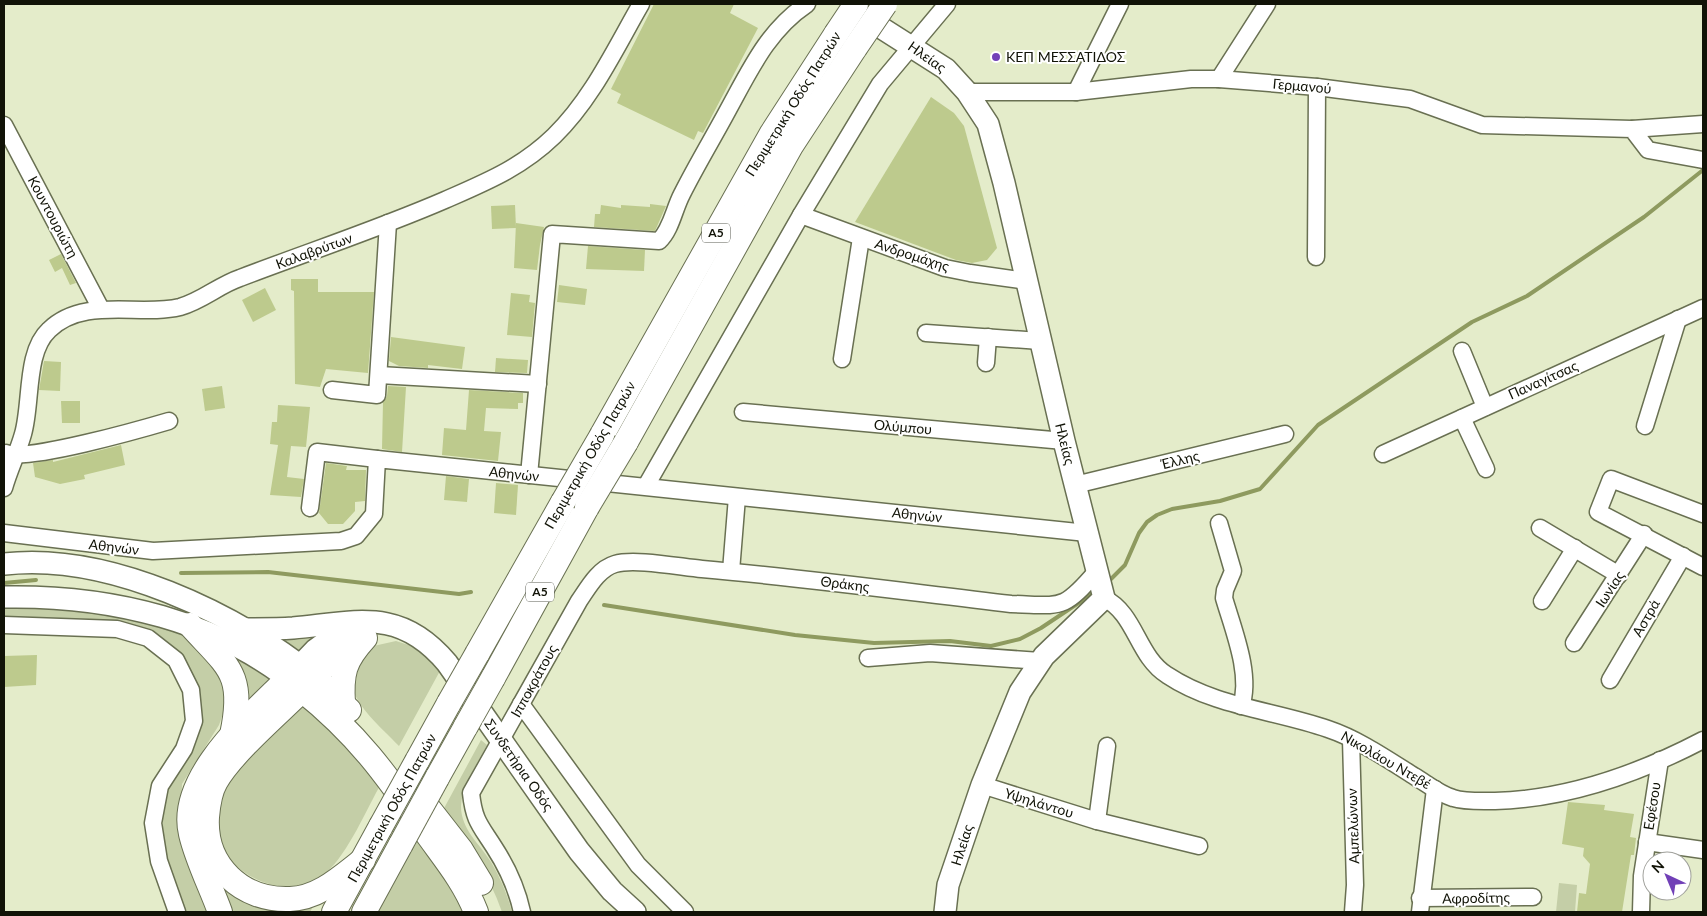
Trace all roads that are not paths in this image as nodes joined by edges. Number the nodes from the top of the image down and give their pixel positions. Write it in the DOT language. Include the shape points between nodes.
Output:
graph roads {
  1 [pos="641,4"];
  2 [pos="807,4"];
  3 [pos="843,4"];
  4 [pos="856,4"];
  5 [pos="885,4"];
  6 [pos="947,4"];
  7 [pos="1120,4"];
  8 [pos="1267,4"];
  9 [pos="913,46"];
  10 [pos="1219,79"];
  11 [pos="1318,87"];
  12 [pos="967,92"];
  13 [pos="1076,92"];
  14 [pos="1703,124"];
  15 [pos="4,125"];
  16 [pos="1632,129"];
  17 [pos="1703,160"];
  18 [pos="801,215"];
  19 [pos="388,223"];
  20 [pos="861,238"];
  21 [pos="1316,257"];
  22 [pos="1026,281"];
  23 [pos="1703,308"];
  24 [pos="101,309"];
  25 [pos="1678,319"];
  26 [pos="926,332"];
  27 [pos="988,337"];
  28 [pos="1040,341"];
  29 [pos="1462,351"];
  30 [pos="842,359"];
  31 [pos="986,363"];
  32 [pos="379,375"];
  33 [pos="538,384"];
  34 [pos="332,390"];
  35 [pos="1485,407"];
  36 [pos="742,412"];
  37 [pos="1462,418"];
  38 [pos="169,421"];
  39 [pos="1645,426"];
  40 [pos="1285,434"];
  41 [pos="1064,441"];
  42 [pos="9,454"];
  43 [pos="1383,454"];
  44 [pos="377,459"];
  45 [pos="1486,469"];
  46 [pos="529,475"];
  47 [pos="1075,485"];
  48 [pos="646,486"];
  49 [pos="4,488"];
  50 [pos="737,497"];
  51 [pos="310,508"];
  52 [pos="1703,514"];
  53 [pos="1219,524"];
  54 [pos="1540,528"];
  55 [pos="4,533"];
  56 [pos="1087,533"];
  57 [pos="1644,534"];
  58 [pos="1576,548"];
  59 [pos="1683,556"];
  60 [pos="4,564"];
  61 [pos="1703,567"];
  62 [pos="731,571"];
  63 [pos="1619,575"];
  64 [pos="589,586"];
  65 [pos="1100,586"];
  66 [pos="4,597"];
  67 [pos="1542,601"];
  68 [pos="4,625"];
  69 [pos="190,625"];
  70 [pos="247,629"];
  71 [pos="361,629"];
  72 [pos="1574,643"];
  73 [pos="868,658"];
  74 [pos="1040,661"];
  75 [pos="301,677"];
  76 [pos="1610,680"];
  77 [pos="343,704"];
  78 [pos="520,704"];
  79 [pos="1241,706"];
  80 [pos="232,735"];
  81 [pos="501,739"];
  82 [pos="1351,739"];
  83 [pos="1703,740"];
  84 [pos="1107,746"];
  85 [pos="1660,760"];
  86 [pos="982,785"];
  87 [pos="1435,789"];
  88 [pos="1097,821"];
  89 [pos="1647,842"];
  90 [pos="1199,846"];
  91 [pos="1703,850"];
  92 [pos="363,860"];
  93 [pos="1533,897"];
  94 [pos="1420,905"];
  95 [pos="176,912"];
  96 [pos="220,912"];
  97 [pos="334,912"];
  98 [pos="364,912"];
  99 [pos="476,912"];
  100 [pos="492,912"];
  101 [pos="522,912"];
  102 [pos="634,912"];
  103 [pos="685,912"];
  104 [pos="945,912"];
  105 [pos="1352,912"];
  106 [pos="1641,912"];
  1 -- 19 [label="street, Καλαβρύτων" via="591,90 553,137 510,171"];
  2 -- 33 [label="street" via="786,20 767,41 688,181 665,236 659,242 552,234"];
  3 -- 9 [label="main road, Ηλείας"];
  4 -- 92 [label="highway, Περιμετρική Οδός Πατρών / Α5, bridge" via="772,132"];
  5 -- 98 [label="highway, Περιμετρική Οδός Πατρών / Α5, bridge" via="791,146"];
  6 -- 9 [label="street"];
  7 -- 13 [label="street"];
  8 -- 10 [label="street"];
  9 -- 12 [label="main road, Ηλείας" via="946,69"];
  9 -- 18 [label="street" via="880,84"];
  10 -- 11 [label="street, Γερμανού"];
  10 -- 13 [label="street, Γερμανού" via="1191,79"];
  11 -- 16 [label="street, Γερμανού" via="1420,101 1482,125"];
  11 -- 21 [label="street"];
  12 -- 13 [label="street, Γερμανού"];
  12 -- 22 [label="main road, Ηλείας" via="994,141"];
  14 -- 16 [label="street, Γερμανού"];
  15 -- 24 [label="street, Κουντουριώτη"];
  16 -- 17 [label="street" via="1648,150"];
  18 -- 20 [label="street, Ανδρομάχης"];
  18 -- 48 [label="street"];
  19 -- 24 [label="street, Καλαβρύτων" via="237,279 181,307 155,311"];
  19 -- 32 [label="street"];
  20 -- 22 [label="street, Ανδρομάχης" via="945,268"];
  20 -- 30 [label="street"];
  22 -- 28 [label="main road, Ηλείας"];
  23 -- 25 [label="street, Παναγίτσας"];
  24 -- 42 [label="street, Καλαβρύτων" via="60,322 38,343 23,436"];
  25 -- 35 [label="street, Παναγίτσας"];
  25 -- 39 [label="street"];
  26 -- 27 [label="street"];
  27 -- 28 [label="street"];
  27 -- 31 [label="street"];
  28 -- 41 [label="main road, Ηλείας"];
  29 -- 35 [label="street"];
  32 -- 33 [label="street"];
  32 -- 34 [label="street" via="377,395"];
  33 -- 46 [label="street"];
  35 -- 37 [label="street, Παναγίτσας"];
  36 -- 41 [label="street, Ολύμπου"];
  37 -- 43 [label="street, Παναγίτσας"];
  37 -- 45 [label="street"];
  38 -- 42 [label="street" via="126,434"];
  40 -- 47 [label="street, Έλλης"];
  41 -- 47 [label="main road, Ηλείας"];
  42 -- 49 [label="street, Καλαβρύτων"];
  44 -- 46 [label="street, Αθηνών"];
  44 -- 51 [label="street" via="317,452"];
  44 -- 55 [label="street, Αθηνών" via="374,514 356,536 341,541 153,551"];
  46 -- 48 [label="street, Αθηνών"];
  47 -- 56 [label="main road, Ηλείας"];
  48 -- 50 [label="street, Αθηνών"];
  50 -- 56 [label="street, Αθηνών"];
  50 -- 62 [label="street"];
  52 -- 57 [label="street" via="1611,480 1598,512"];
  53 -- 79 [label="street" via="1233,571 1224,598 1245,677"];
  54 -- 58 [label="street"];
  56 -- 65 [label="main road, Ηλείας"];
  57 -- 59 [label="street"];
  57 -- 63 [label="street, Ιωνίας"];
  58 -- 63 [label="street"];
  58 -- 67 [label="street"];
  59 -- 61 [label="street"];
  59 -- 76 [label="street, Αστρά"];
  60 -- 70 [label="main road" via="72,566 122,578 176,595"];
  62 -- 64 [label="street, Θράκης" via="624,562 602,571"];
  62 -- 65 [label="street, Θράκης" via="1011,604 1056,605"];
  63 -- 72 [label="street, Ιωνίας"];
  64 -- 78 [label="street, Ιπποκράτους"];
  65 -- 74 [label="main road, Ηλείας"];
  65 -- 79 [label="street, Νικολάου Ντεβέ" via="1119,607 1147,656 1162,671 1197,690"];
  66 -- 69 [label="main road" via="124,607"];
  68 -- 95 [label="street" via="117,629 148,638 176,660 191,690 194,721 184,749 160,786 153,822 160,861"];
  69 -- 75 [label="main road"];
  69 -- 80 [label="highway" via="229,668 235,682 237,709"];
  70 -- 71 [label="main road"];
  70 -- 75 [label="main road"];
  71 -- 75 [label="main road, Συνδετήρια Οδός" via="344,650"];
  71 -- 77 [label="highway" via="343,673"];
  71 -- 81 [label="main road, Συνδετήρια Οδός" via="397,627 419,636 434,648"];
  73 -- 74 [label="street" via="930,653"];
  74 -- 86 [label="main road, Ηλείας" via="1020,692"];
  75 -- 77 [label="highway"];
  75 -- 80 [label="highway"];
  75 -- 92 [label="highway" via="216,781 206,830 216,862 225,875 240,887 274,898 292,899 331,885"];
  75 -- 99 [label="highway" via="379,765 456,873"];
  77 -- 100 [label="highway" via="369,732 461,850 483,887"];
  78 -- 81 [label="street, Ιπποκράτους"];
  78 -- 103 [label="street" via="638,865"];
  79 -- 82 [label="street, Νικολάου Ντεβέ" via="1309,722"];
  80 -- 96 [label="highway" via="208,766 193,798 190,813 191,833"];
  81 -- 101 [label="street, Ιπποκράτους" via="472,794 473,810 479,828 511,878"];
  81 -- 102 [label="main road, Συνδετήρια Οδός" via="579,851"];
  82 -- 87 [label="street, Νικολάου Ντεβέ"];
  82 -- 105 [label="street, Αμπελώνων" via="1355,885"];
  83 -- 85 [label="street, Νικολάου Ντεβέ"];
  84 -- 88 [label="street"];
  85 -- 87 [label="street, Νικολάου Ντεβέ" via="1613,780 1538,799 1454,799"];
  85 -- 89 [label="street, Εφέσου"];
  86 -- 88 [label="street, Υψηλάντου"];
  86 -- 104 [label="main road, Ηλείας" via="948,885"];
  87 -- 94 [label="street"];
  88 -- 90 [label="street, Υψηλάντου"];
  89 -- 91 [label="street"];
  89 -- 106 [label="street, Εφέσου"];
  92 -- 97 [label="highway, Περιμετρική Οδός Πατρών / Α5"];
  93 -- 94 [label="street, Αφροδίτης"];
}
